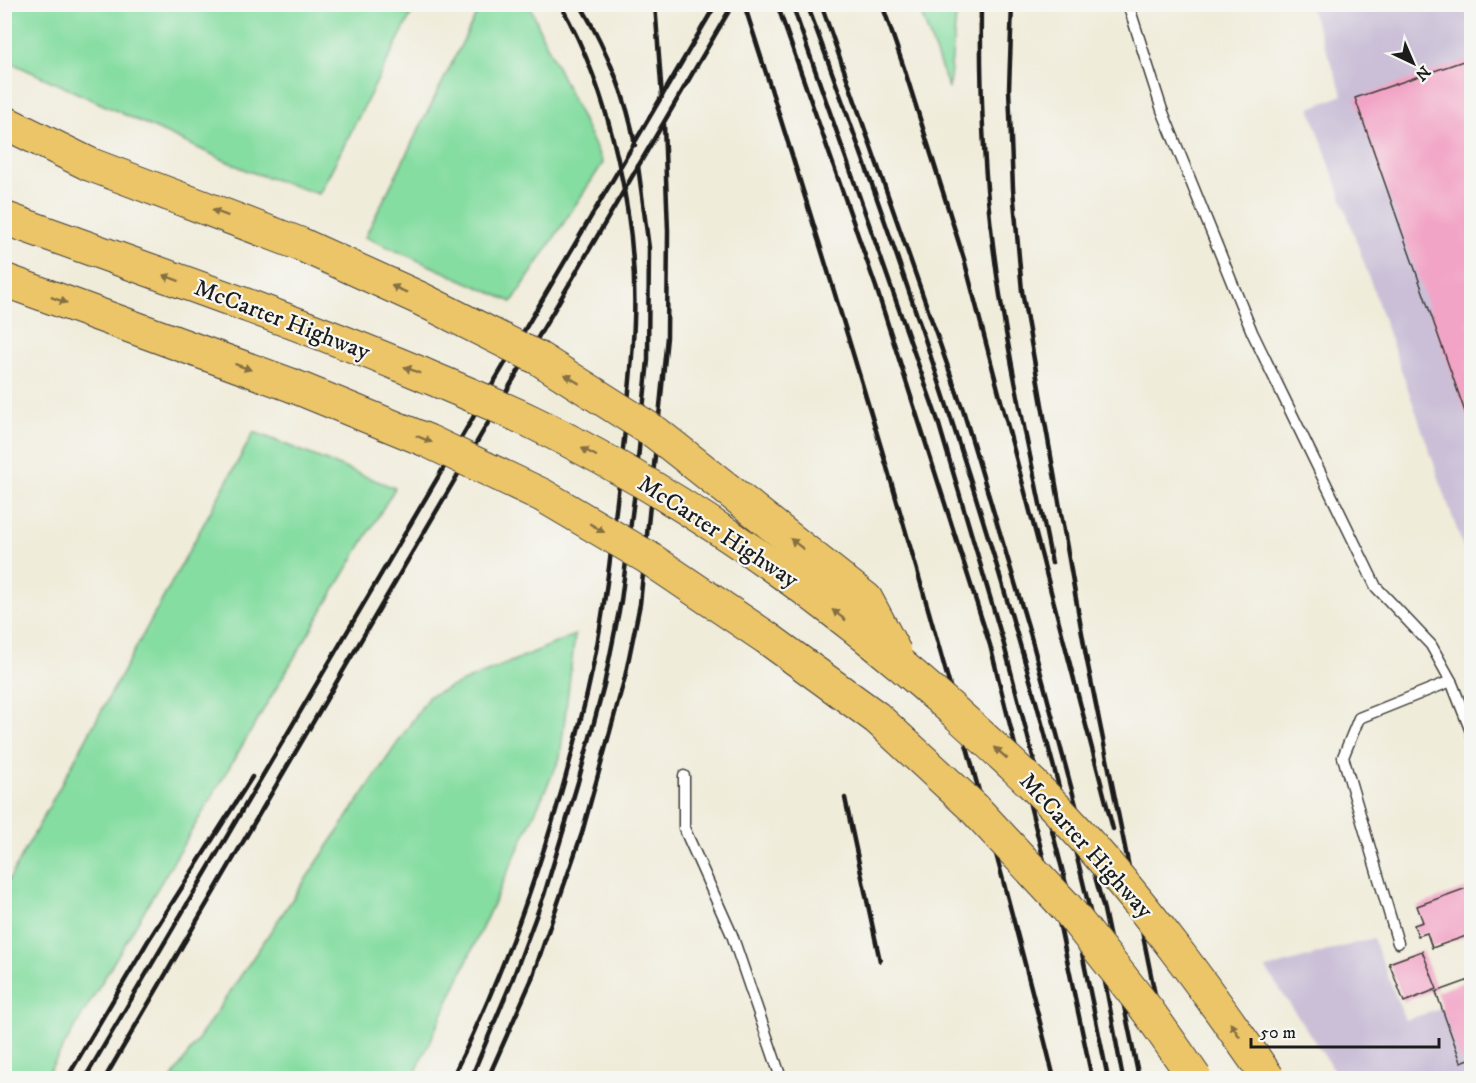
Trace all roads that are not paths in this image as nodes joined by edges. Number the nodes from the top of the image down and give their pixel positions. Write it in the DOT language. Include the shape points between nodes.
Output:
graph roads {
  1 [pos="1128,4"];
  2 [pos="4,122"];
  3 [pos="4,135"];
  4 [pos="89,164"];
  5 [pos="4,218"];
  6 [pos="4,280"];
  7 [pos="902,665"];
  8 [pos="1451,681"];
  9 [pos="1472,734"];
  10 [pos="684,776"];
  11 [pos="1398,943"];
  12 [pos="781,1078"];
  13 [pos="1196,1078"];
  14 [pos="1268,1078"];
  1 -- 8 [label="lane" via="1162,110 1252,332 1376,586 1431,645"];
  2 -- 4 [label="highway"];
  3 -- 4 [label="highway"];
  7 -- 4 [label="highway, one-way, bridge" via="866,599 656,432 538,358 420,298 300,244"];
  7 -- 5 [label="highway, McCarter Highway, one-way, bridge" via="801,585 687,507 530,421 317,330"];
  6 -- 13 [label="highway, one-way, bridge" via="291,385 428,441 542,495 717,604 877,718 973,807 1066,907"];
  14 -- 7 [label="highway, McCarter Highway, one-way, bridge" via="1209,992 1072,825 1008,760"];
  8 -- 9 [label="lane"];
  8 -- 11 [label="lane" via="1359,718 1343,757"];
  10 -- 12 [label="lane" via="684,828 732,935"];
}
